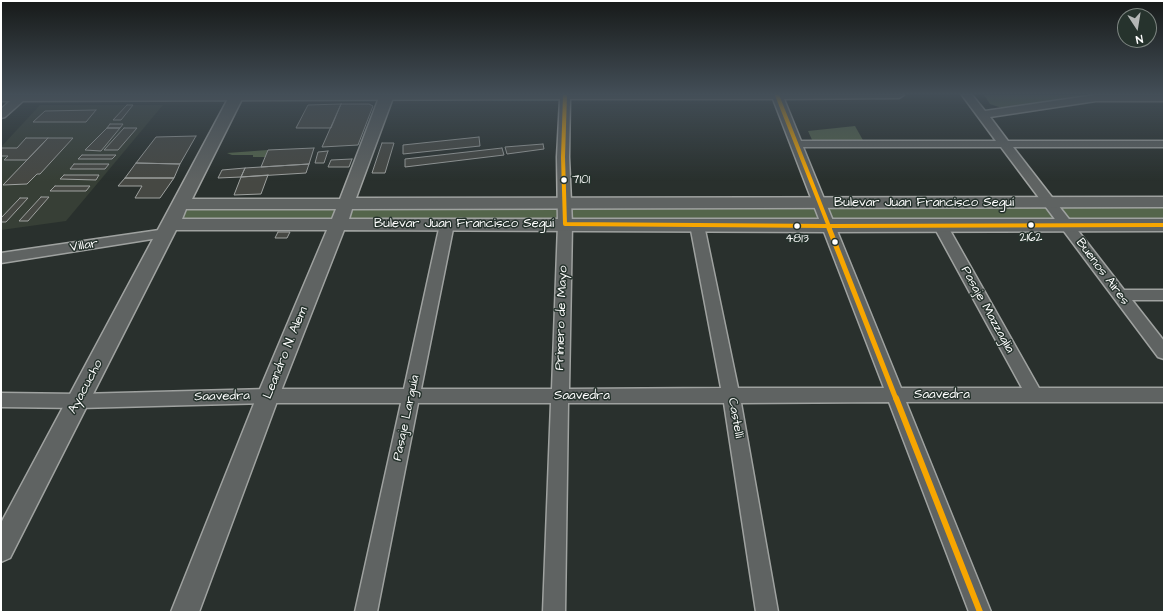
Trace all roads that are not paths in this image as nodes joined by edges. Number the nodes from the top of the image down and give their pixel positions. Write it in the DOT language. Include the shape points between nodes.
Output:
graph roads {
  1 [pos="222,124"];
  2 [pos="376,124"];
  3 [pos="564,124"];
  4 [pos="788,124"];
  5 [pos="989,124"];
  6 [pos="796,144"];
  7 [pos="1005,144"];
  8 [pos="1164,144"];
  9 [pos="1049,202"];
  10 [pos="1164,202"];
  11 [pos="819,203"];
  12 [pos="181,204"];
  13 [pos="345,204"];
  14 [pos="564,204"];
  15 [pos="447,224"];
  16 [pos="565,224"];
  17 [pos="338,225"];
  18 [pos="697,225"];
  19 [pos="940,225"];
  20 [pos="1066,225"];
  21 [pos="1164,225"];
  22 [pos="828,226"];
  23 [pos="169,229"];
  24 [pos="1,258"];
  25 [pos="1120,295"];
  26 [pos="1164,295"];
  27 [pos="1164,353"];
  28 [pos="1034,395"];
  29 [pos="1164,395"];
  30 [pos="268,396"];
  31 [pos="411,396"];
  32 [pos="560,396"];
  33 [pos="731,396"];
  34 [pos="895,396"];
  35 [pos="1,400"];
  36 [pos="78,401"];
  37 [pos="1,549"];
  38 [pos="185,612"];
  39 [pos="366,612"];
  40 [pos="554,612"];
  41 [pos="767,612"];
  42 [pos="980,612"];
  1 -- 12 [label="main road, Ayacucho"];
  2 -- 13 [label="main road, Leandro N. Alem"];
  3 -- 14 [label="street, Primero de Mayo"];
  4 -- 6 [label="street"];
  5 -- 7 [label="street, Buenos Aires"];
  6 -- 7 [label="street"];
  6 -- 11 [label="street"];
  7 -- 8 [label="street"];
  7 -- 9 [label="street, Buenos Aires"];
  9 -- 10 [label="main road, Bulevar Juan Francisco Seguí"];
  9 -- 11 [label="main road, Bulevar Juan Francisco Seguí"];
  9 -- 20 [label="street, Buenos Aires"];
  11 -- 14 [label="main road, Bulevar Juan Francisco Seguí"];
  11 -- 22 [label="street"];
  12 -- 13 [label="main road, Bulevar Juan Francisco Seguí"];
  12 -- 23 [label="main road, Ayacucho"];
  13 -- 14 [label="main road, Bulevar Juan Francisco Seguí"];
  13 -- 17 [label="main road, Leandro N. Alem"];
  14 -- 16 [label="street, Primero de Mayo"];
  15 -- 16 [label="main road, Bulevar Juan Francisco Seguí"];
  15 -- 17 [label="main road, Bulevar Juan Francisco Seguí"];
  15 -- 31 [label="street, Pasaje Larguía"];
  16 -- 18 [label="main road, Bulevar Juan Francisco Seguí"];
  16 -- 32 [label="street, Primero de Mayo"];
  17 -- 23 [label="main road, Bulevar Juan Francisco Seguí"];
  17 -- 30 [label="main road, Leandro N. Alem"];
  18 -- 22 [label="main road, Bulevar Juan Francisco Seguí"];
  18 -- 33 [label="street, Castelli"];
  19 -- 20 [label="main road, Bulevar Juan Francisco Seguí"];
  19 -- 22 [label="main road, Bulevar Juan Francisco Seguí"];
  19 -- 28 [label="street, Pasaje Mazzaglia"];
  20 -- 21 [label="main road, Bulevar Juan Francisco Seguí"];
  20 -- 25 [label="street, Buenos Aires"];
  22 -- 34 [label="street"];
  23 -- 24 [label="street, Villar"];
  23 -- 36 [label="main road, Ayacucho"];
  25 -- 26 [label="street"];
  25 -- 27 [label="street, Buenos Aires"];
  28 -- 29 [label="street, Saavedra"];
  28 -- 34 [label="street, Saavedra"];
  30 -- 31 [label="street, Saavedra"];
  30 -- 36 [label="street, Saavedra"];
  30 -- 38 [label="main road, Leandro N. Alem"];
  31 -- 32 [label="street, Saavedra"];
  31 -- 39 [label="street, Pasaje Larguía"];
  32 -- 33 [label="street, Saavedra"];
  32 -- 40 [label="street, Primero de Mayo"];
  33 -- 34 [label="street, Saavedra"];
  33 -- 41 [label="street, Castelli"];
  34 -- 42 [label="street"];
  35 -- 36 [label="street, Saavedra"];
  36 -- 37 [label="main road, Ayacucho"];
}
